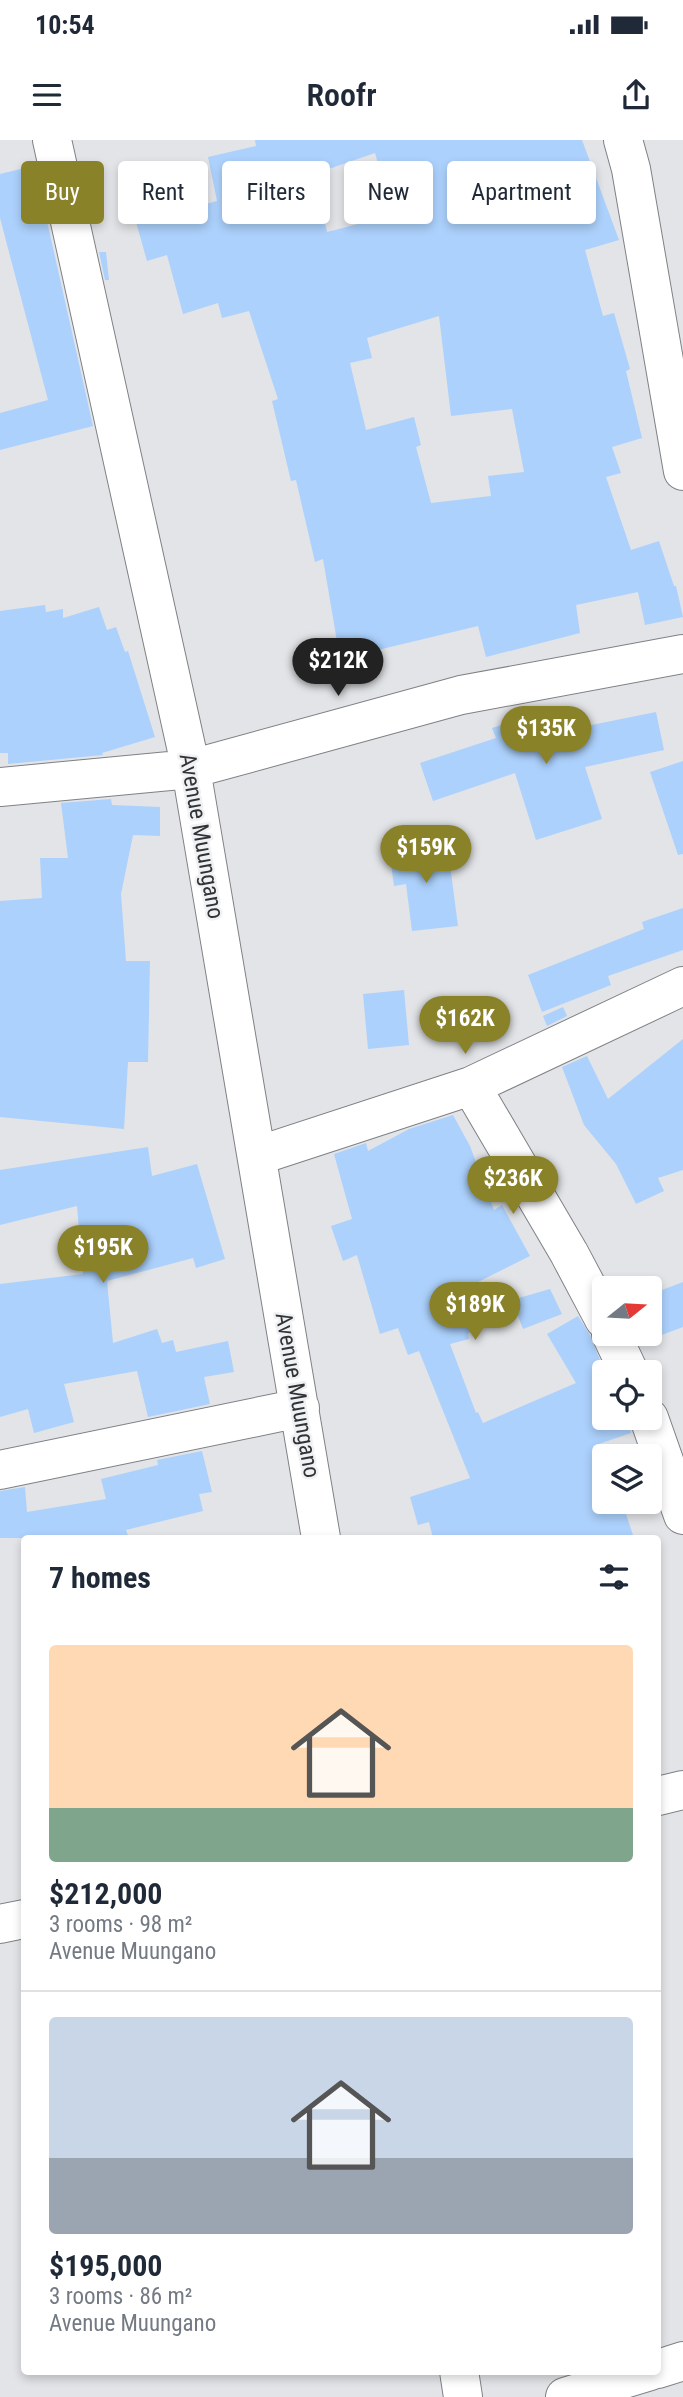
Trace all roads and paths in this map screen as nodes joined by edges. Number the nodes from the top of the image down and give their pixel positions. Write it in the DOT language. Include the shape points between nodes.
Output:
graph roads {
  1 [pos="52,140"];
  2 [pos="623,140"];
  3 [pos="683,471"];
  4 [pos="683,654"];
  5 [pos="191,769"];
  6 [pos="0,787"];
  7 [pos="683,986"];
  8 [pos="471,1086"];
  9 [pos="257,1156"];
  10 [pos="592,1297"];
  11 [pos="300,1408"];
  12 [pos="653,1430"];
  13 [pos="0,1470"];
  14 [pos="683,1514"];
  15 [pos="321,1535"];
  16 [pos="683,1790"];
  17 [pos="661,1795"];
  18 [pos="21,1920"];
  19 [pos="0,1924"];
  20 [pos="683,2361"];
  21 [pos="661,2368"];
  22 [pos="460,2375"];
  23 [pos="637,2375"];
  24 [pos="463,2397"];
  25 [pos="565,2397"];
  1 -- 5 [label="street, Avenue Muungano"];
  2 -- 3 [label="street"];
  4 -- 5 [label="street" via="461,695"];
  5 -- 6 [label="street"];
  5 -- 9 [label="street, Avenue Muungano"];
  7 -- 8 [label="street"];
  8 -- 9 [label="street"];
  8 -- 10 [label="street"];
  9 -- 11 [label="street, Avenue Muungano"];
  11 -- 13 [label="street"];
  11 -- 15 [label="street, Avenue Muungano"];
  12 -- 14 [label="street"];
  16 -- 17 [label="street"];
  18 -- 19 [label="street"];
  20 -- 21 [label="street"];
  22 -- 24 [label="street"];
  23 -- 25 [label="street"];
}
